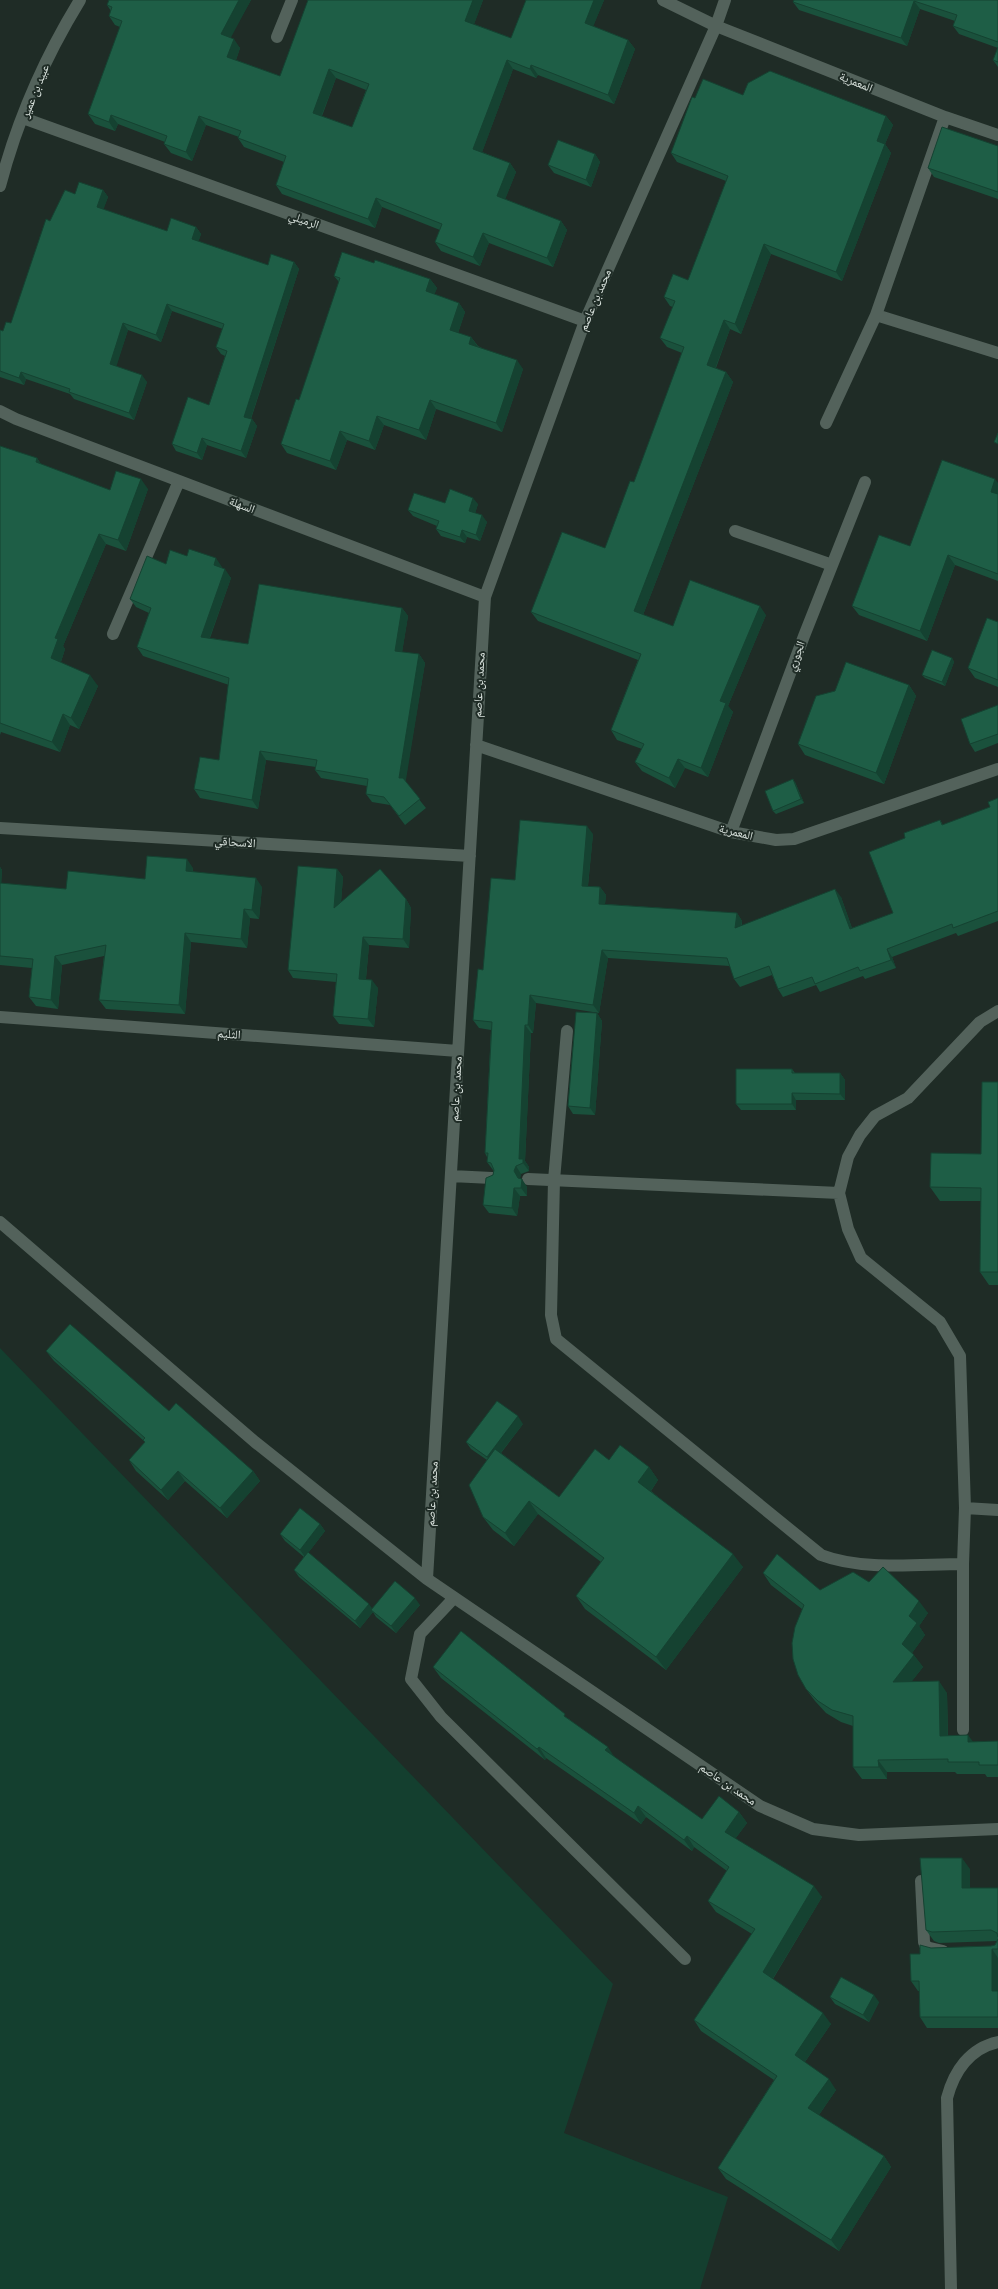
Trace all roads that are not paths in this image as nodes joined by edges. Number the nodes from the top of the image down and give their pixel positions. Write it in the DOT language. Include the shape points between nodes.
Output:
graph roads {
  1 [pos="80,0"];
  2 [pos="292,0"];
  3 [pos="663,0"];
  4 [pos="725,0"];
  5 [pos="716,26"];
  6 [pos="277,36"];
  7 [pos="945,117"];
  8 [pos="23,118"];
  9 [pos="998,135"];
  10 [pos="2,172"];
  11 [pos="0,186"];
  12 [pos="876,315"];
  13 [pos="585,321"];
  14 [pos="998,352"];
  15 [pos="0,411"];
  16 [pos="826,423"];
  17 [pos="179,482"];
  18 [pos="864,482"];
  19 [pos="735,531"];
  20 [pos="832,565"];
  21 [pos="484,597"];
  22 [pos="113,634"];
  23 [pos="476,744"];
  24 [pos="998,769"];
  25 [pos="0,828"];
  26 [pos="731,832"];
  27 [pos="470,856"];
  28 [pos="998,1010"];
  29 [pos="0,1017"];
  30 [pos="567,1031"];
  31 [pos="458,1050"];
  32 [pos="451,1176"];
  33 [pos="492,1178"];
  34 [pos="528,1179"];
  35 [pos="554,1180"];
  36 [pos="840,1193"];
  37 [pos="0,1222"];
  38 [pos="965,1508"];
  39 [pos="998,1510"];
  40 [pos="963,1564"];
  41 [pos="427,1580"];
  42 [pos="454,1598"];
  43 [pos="963,1730"];
  44 [pos="998,1829"];
  45 [pos="921,1881"];
  46 [pos="958,1950"];
  47 [pos="685,1959"];
  48 [pos="998,2042"];
  49 [pos="951,2289"];
  1 -- 8 [label="street, عبيد بن عمير" via="56,40"];
  2 -- 6 [label="street"];
  3 -- 5 [label="street, المعمرية"];
  4 -- 5 [label="street, محمد بن عاصم"];
  5 -- 7 [label="street, المعمرية"];
  5 -- 13 [label="street, محمد بن عاصم"];
  7 -- 9 [label="street, المعمرية"];
  7 -- 12 [label="street"];
  8 -- 10 [label="street, عبيد بن عمير"];
  8 -- 13 [label="street, الرميلي"];
  10 -- 11 [label="street, عبيد بن عمير"];
  12 -- 14 [label="street"];
  12 -- 16 [label="street"];
  13 -- 21 [label="street, محمد بن عاصم"];
  15 -- 17 [label="street, السهلة"];
  17 -- 21 [label="street, السهلة"];
  17 -- 22 [label="street"];
  18 -- 20 [label="street, الجوري"];
  19 -- 20 [label="street"];
  20 -- 26 [label="street, الجوري"];
  21 -- 23 [label="street, محمد بن عاصم"];
  23 -- 26 [label="street, المعمرية"];
  23 -- 27 [label="street, محمد بن عاصم"];
  24 -- 26 [label="street, المعمرية" via="794,838 776,840"];
  25 -- 27 [label="street, الاسحاقي"];
  27 -- 31 [label="street, محمد بن عاصم"];
  28 -- 36 [label="street" via="980,1022 908,1098 875,1116 848,1157"];
  29 -- 31 [label="street, الثليم"];
  30 -- 35 [label="street"];
  31 -- 32 [label="street, محمد بن عاصم"];
  32 -- 33 [label="street"];
  32 -- 41 [label="street, محمد بن عاصم"];
  34 -- 35 [label="street"];
  35 -- 36 [label="street"];
  35 -- 40 [label="street" via="551,1315 556,1339 821,1555 857,1564"];
  36 -- 38 [label="street" via="848,1229 861,1258 940,1322 960,1356"];
  37 -- 41 [label="street" via="255,1442"];
  38 -- 39 [label="street"];
  38 -- 40 [label="street"];
  40 -- 43 [label="street"];
  41 -- 42 [label="street, محمد بن عاصم"];
  42 -- 44 [label="street, محمد بن عاصم" via="760,1806 813,1829 859,1835"];
  42 -- 47 [label="street" via="420,1634 411,1679 441,1717"];
  45 -- 46 [label="street" via="926,1947 938,1951"];
  48 -- 49 [label="street" via="978,2050 967,2059 954,2077 947,2098"];
}
